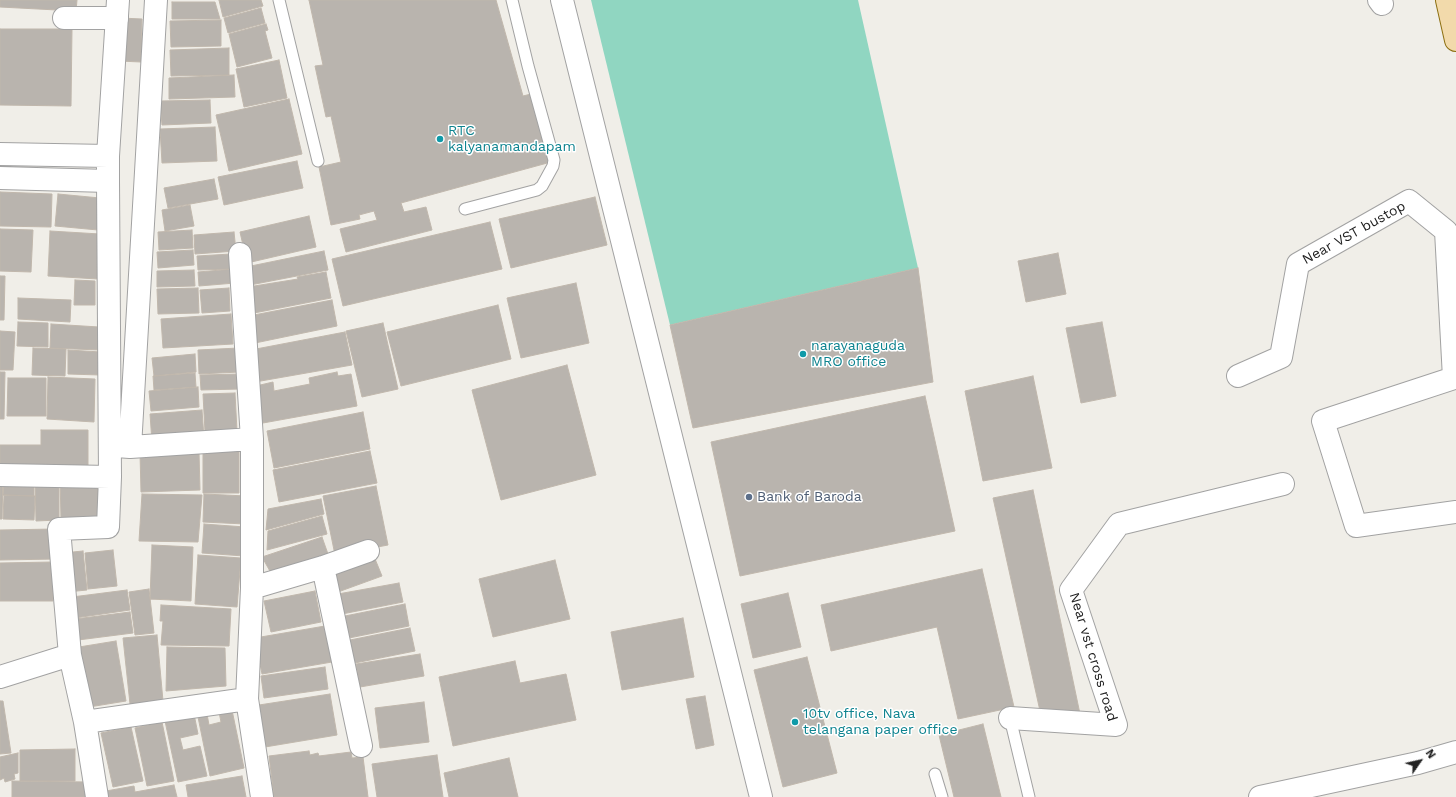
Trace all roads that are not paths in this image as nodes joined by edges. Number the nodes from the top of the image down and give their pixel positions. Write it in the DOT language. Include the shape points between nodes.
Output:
graph roads {
  1 [pos="156,0"];
  2 [pos="279,0"];
  3 [pos="512,0"];
  4 [pos="562,0"];
  5 [pos="1447,0"];
  6 [pos="118,9"];
  7 [pos="64,18"];
  8 [pos="1456,40"];
  9 [pos="0,154"];
  10 [pos="108,156"];
  11 [pos="318,160"];
  12 [pos="0,178"];
  13 [pos="108,181"];
  14 [pos="465,209"];
  15 [pos="240,254"];
  16 [pos="1238,376"];
  17 [pos="252,439"];
  18 [pos="120,446"];
  19 [pos="0,475"];
  20 [pos="110,477"];
  21 [pos="1283,484"];
  22 [pos="1456,512"];
  23 [pos="368,551"];
  24 [pos="323,567"];
  25 [pos="252,588"];
  26 [pos="70,655"];
  27 [pos="0,677"];
  28 [pos="247,699"];
  29 [pos="1010,718"];
  30 [pos="85,722"];
  31 [pos="361,746"];
  32 [pos="1456,752"];
  33 [pos="935,774"];
  34 [pos="97,797"];
  35 [pos="262,797"];
  36 [pos="761,797"];
  37 [pos="942,797"];
  38 [pos="1029,797"];
  39 [pos="1260,797"];
  1 -- 18 [label="street"];
  2 -- 11 [label="lane"];
  3 -- 14 [label="lane" via="554,160 553,166 537,190"];
  4 -- 36 [label="street"];
  5 -- 8 [label="main road"];
  6 -- 7 [label="street"];
  6 -- 10 [label="street"];
  9 -- 10 [label="street"];
  10 -- 13 [label="street"];
  12 -- 13 [label="street"];
  13 -- 18 [label="street"];
  15 -- 17 [label="street"];
  16 -- 22 [label="street, Near VST bustop" via="1281,358 1298,264 1409,201 1446,231 1454,378 1323,421 1356,526"];
  17 -- 18 [label="street"];
  17 -- 25 [label="street"];
  18 -- 20 [label="street"];
  19 -- 20 [label="street"];
  20 -- 26 [label="street" via="108,528 59,529"];
  21 -- 29 [label="street, Near vst cross road" via="1118,524 1071,590 1116,725"];
  23 -- 24 [label="street"];
  24 -- 25 [label="street"];
  24 -- 31 [label="street"];
  25 -- 28 [label="street"];
  26 -- 27 [label="street"];
  26 -- 30 [label="street"];
  28 -- 30 [label="street"];
  28 -- 35 [label="street"];
  29 -- 38 [label="lane"];
  30 -- 34 [label="street"];
  32 -- 39 [label="street" via="1418,763"];
  33 -- 37 [label="lane"];
}
